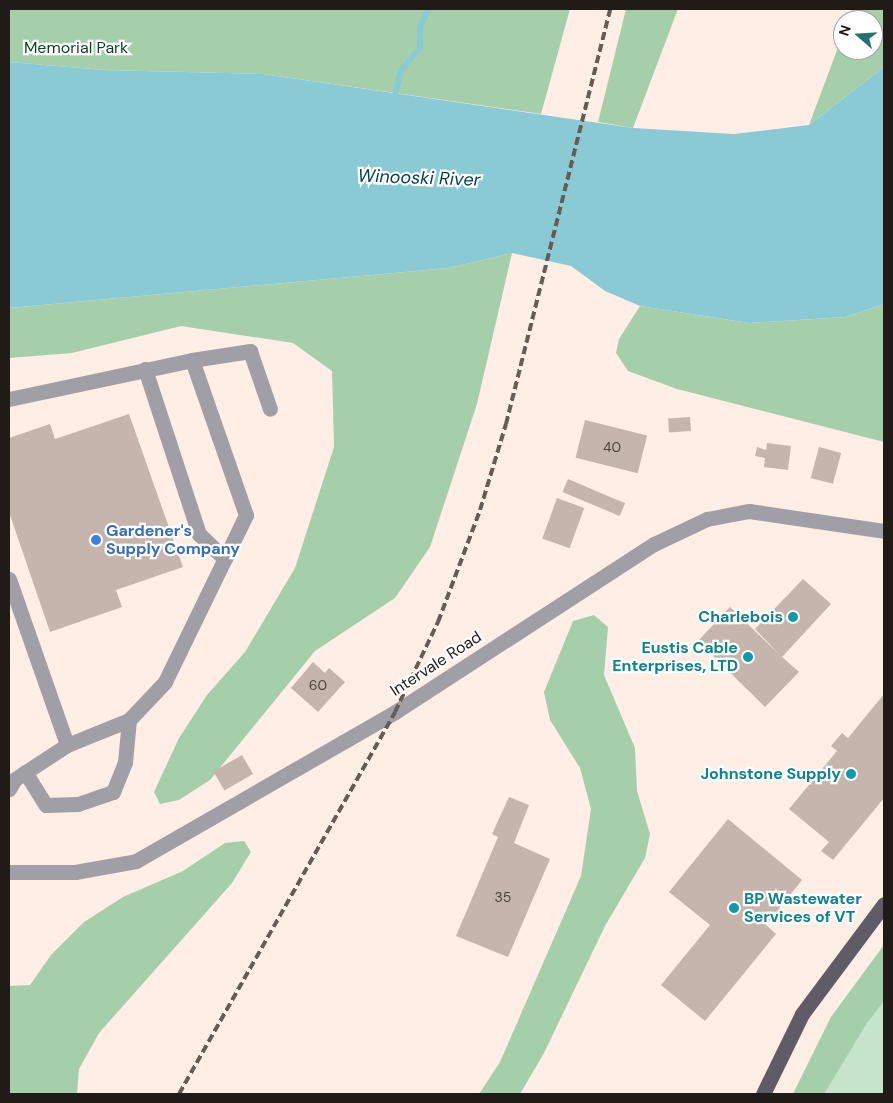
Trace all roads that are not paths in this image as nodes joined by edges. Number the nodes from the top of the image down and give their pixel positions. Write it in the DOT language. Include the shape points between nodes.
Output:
graph roads {
  1 [pos="192,360"];
  2 [pos="145,368"];
  3 [pos="9,399"];
  4 [pos="270,409"];
  5 [pos="884,531"];
  6 [pos="225,559"];
  7 [pos="9,579"];
  8 [pos="129,720"];
  9 [pos="67,745"];
  10 [pos="25,772"];
  11 [pos="9,789"];
  12 [pos="9,872"];
  13 [pos="884,904"];
  14 [pos="763,1094"];
  1 -- 2 [label="street"];
  1 -- 4 [label="street" via="250,351"];
  1 -- 6 [label="street" via="246,515"];
  2 -- 3 [label="street"];
  2 -- 6 [label="street" via="199,534"];
  5 -- 12 [label="street, Intervale Road" via="749,511 707,519 654,544 395,712 136,861 74,872"];
  6 -- 8 [label="street" via="165,682"];
  7 -- 9 [label="street"];
  8 -- 9 [label="street"];
  8 -- 10 [label="street" via="125,762 113,792 78,804 46,805"];
  9 -- 10 [label="street"];
  10 -- 11 [label="street"];
  13 -- 14 [label="main road" via="802,1014"];
}
